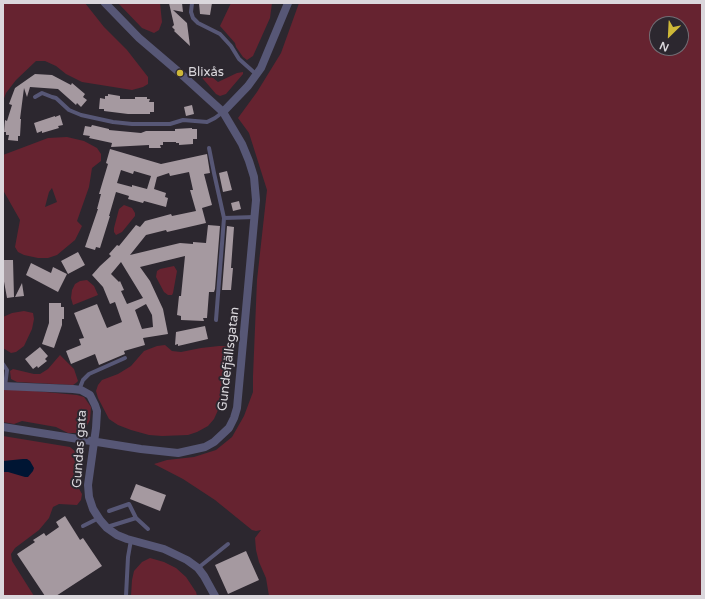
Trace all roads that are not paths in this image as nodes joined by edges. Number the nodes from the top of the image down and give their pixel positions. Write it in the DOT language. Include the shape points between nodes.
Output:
graph roads {
  1 [pos="105,3"];
  2 [pos="192,3"];
  3 [pos="288,3"];
  4 [pos="257,75"];
  5 [pos="35,97"];
  6 [pos="223,112"];
  7 [pos="210,148"];
  8 [pos="255,217"];
  9 [pos="224,218"];
  10 [pos="216,320"];
  11 [pos="126,358"];
  12 [pos="3,364"];
  13 [pos="4,386"];
  14 [pos="79,390"];
  15 [pos="3,427"];
  16 [pos="94,442"];
  17 [pos="108,511"];
  18 [pos="99,518"];
  19 [pos="136,518"];
  20 [pos="82,526"];
  21 [pos="106,527"];
  22 [pos="148,529"];
  23 [pos="131,540"];
  24 [pos="228,544"];
  25 [pos="198,568"];
  26 [pos="126,596"];
  27 [pos="215,596"];
  1 -- 6 [label="street, Gundefjällsgatan" via="139,38"];
  2 -- 4 [label="lane" via="193,18 220,34 239,59"];
  3 -- 4 [label="street"];
  4 -- 6 [label="street"];
  5 -- 6 [label="lane" via="42,93 56,98 69,110 81,115 132,124 170,124 183,120 210,121"];
  6 -- 8 [label="street, Gundefjällsgatan" via="242,144 254,177"];
  7 -- 9 [label="lane"];
  8 -- 9 [label="lane"];
  8 -- 16 [label="street, Gundefjällsgatan" via="239,401 229,428 205,447 178,452"];
  9 -- 10 [label="lane"];
  11 -- 14 [label="lane" via="87,375"];
  12 -- 13 [label="lane" via="7,370"];
  13 -- 14 [label="street"];
  14 -- 16 [label="street, Gundas gata" via="90,395 97,411"];
  15 -- 16 [label="street, Gundefjällsgatan"];
  16 -- 18 [label="street, Gundas gata" via="88,486 89,497"];
  17 -- 19 [label="lane" via="129,504"];
  18 -- 20 [label="lane"];
  18 -- 21 [label="street, Gundas gata"];
  19 -- 21 [label="lane"];
  19 -- 22 [label="lane"];
  21 -- 23 [label="street, Gundas gata" via="117,535"];
  23 -- 25 [label="street, Gundas gata" via="177,554"];
  23 -- 26 [label="lane"];
  24 -- 25 [label="lane"];
  25 -- 27 [label="street, Gundas gata"];
}
